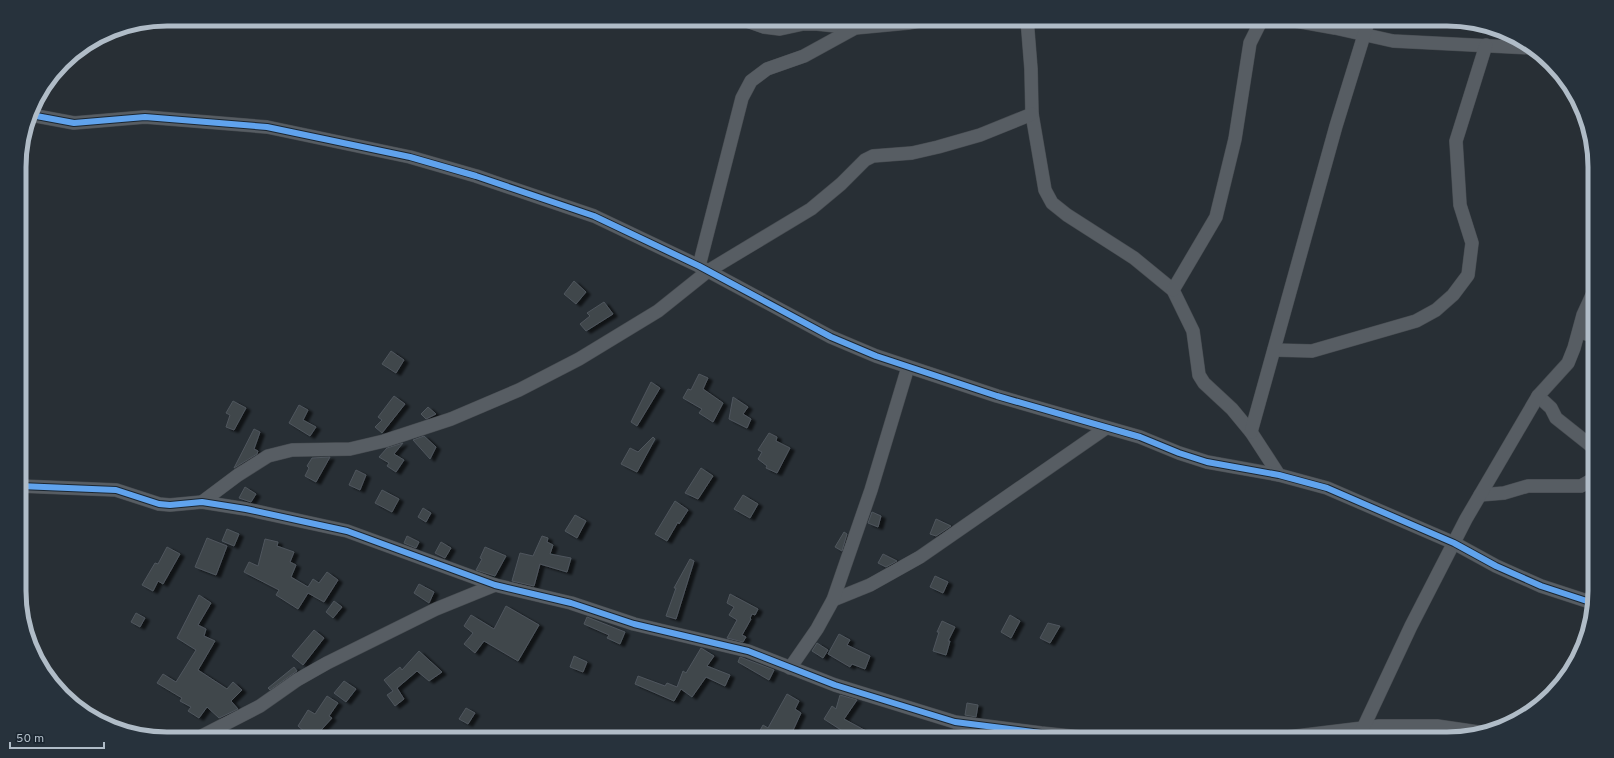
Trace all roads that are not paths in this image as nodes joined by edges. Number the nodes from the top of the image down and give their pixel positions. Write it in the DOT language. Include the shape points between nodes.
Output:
graph roads {
  1 [pos="761,26"];
  2 [pos="793,26"];
  3 [pos="836,26"];
  4 [pos="865,26"];
  5 [pos="1028,26"];
  6 [pos="1258,26"];
  7 [pos="1322,26"];
  8 [pos="1367,26"];
  9 [pos="854,28"];
  10 [pos="1365,34"];
  11 [pos="1486,45"];
  12 [pos="1520,47"];
  13 [pos="1032,114"];
  14 [pos="36,116"];
  15 [pos="703,269"];
  16 [pos="1173,290"];
  17 [pos="1588,304"];
  18 [pos="1579,332"];
  19 [pos="1588,334"];
  20 [pos="1274,350"];
  21 [pos="908,367"];
  22 [pos="1538,396"];
  23 [pos="1106,428"];
  24 [pos="1251,432"];
  25 [pos="1588,443"];
  26 [pos="1279,475"];
  27 [pos="1588,482"];
  28 [pos="26,486"];
  29 [pos="1480,495"];
  30 [pos="202,502"];
  31 [pos="1454,543"];
  32 [pos="495,585"];
  33 [pos="833,600"];
  34 [pos="1588,601"];
  35 [pos="790,668"];
  36 [pos="998,728"];
  37 [pos="1468,730"];
  38 [pos="210,732"];
  39 [pos="990,732"];
  40 [pos="1035,732"];
  41 [pos="1361,732"];
  42 [pos="1364,732"];
  1 -- 2 [label="street" via="780,29"];
  3 -- 9 [label="street"];
  4 -- 9 [label="street"];
  5 -- 13 [label="street"];
  6 -- 16 [label="street" via="1250,43 1235,139 1216,217"];
  7 -- 10 [label="street"];
  8 -- 10 [label="street"];
  9 -- 15 [label="street" via="804,56 767,69 751,81 742,98"];
  10 -- 11 [label="street" via="1393,41"];
  10 -- 20 [label="street" via="1336,126"];
  11 -- 12 [label="street"];
  11 -- 20 [label="street" via="1456,141 1460,205 1472,243 1468,275 1436,310 1416,321 1312,351"];
  13 -- 15 [label="street" via="980,135 938,147 873,156 865,160 811,209"];
  13 -- 16 [label="street" via="1045,190 1052,203 1066,215 1134,258"];
  14 -- 15 [label="street" via="74,123 145,117 267,127 410,157 587,213"];
  15 -- 21 [label="street" via="831,337"];
  15 -- 30 [label="street" via="658,311 579,359 519,390 451,419 384,441 350,449 292,450 268,456"];
  16 -- 24 [label="street" via="1193,331 1199,375"];
  17 -- 18 [label="street"];
  18 -- 19 [label="street"];
  18 -- 22 [label="street" via="1568,363"];
  20 -- 24 [label="street"];
  21 -- 23 [label="street"];
  21 -- 33 [label="street" via="871,490"];
  22 -- 25 [label="street" via="1551,408 1556,418"];
  22 -- 29 [label="street"];
  23 -- 26 [label="street" via="1207,462"];
  23 -- 33 [label="street" via="920,557 870,586"];
  24 -- 26 [label="street"];
  26 -- 31 [label="street" via="1328,488"];
  27 -- 29 [label="street" via="1581,486 1528,486 1504,493"];
  28 -- 30 [label="street" via="116,490 148,501 170,505"];
  29 -- 31 [label="street"];
  30 -- 32 [label="street" via="347,531"];
  31 -- 34 [label="street" via="1496,566 1541,586"];
  31 -- 41 [label="street" via="1411,626"];
  32 -- 35 [label="street" via="571,603 634,624 748,651"];
  32 -- 38 [label="street" via="436,609 327,663 260,706"];
  33 -- 35 [label="street"];
  35 -- 36 [label="street" via="835,685 955,722"];
  36 -- 39 [label="street"];
  36 -- 40 [label="street"];
  37 -- 42 [label="street" via="1438,726 1380,726"];
}
